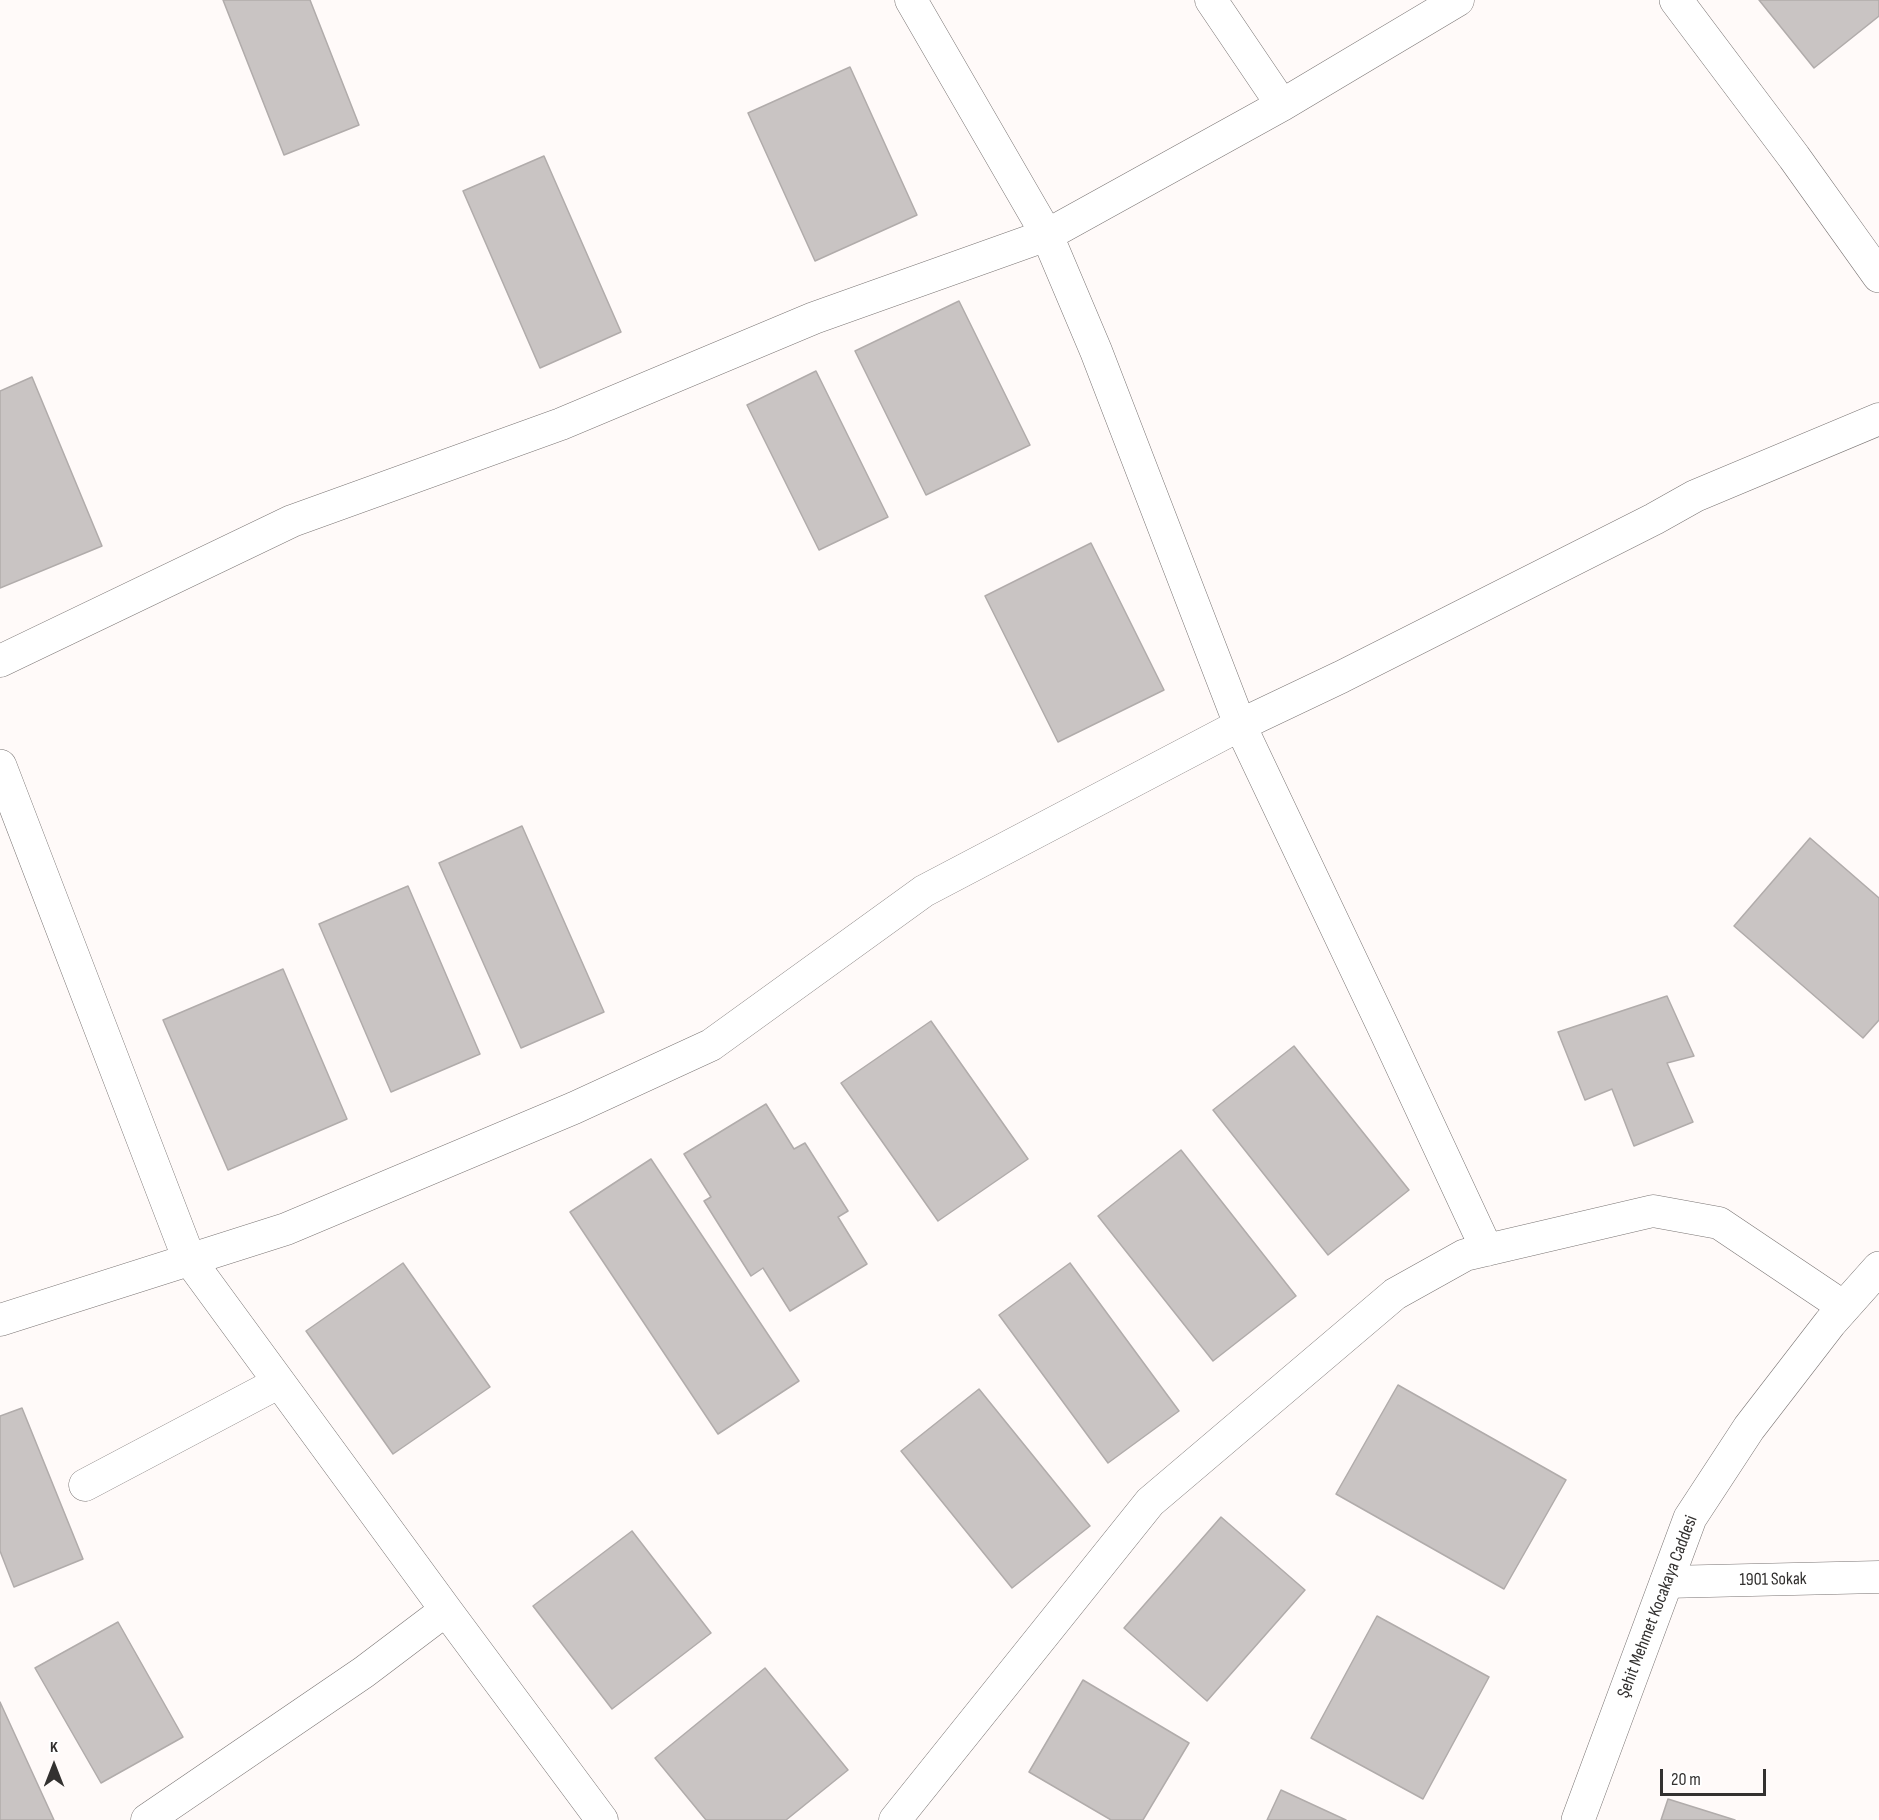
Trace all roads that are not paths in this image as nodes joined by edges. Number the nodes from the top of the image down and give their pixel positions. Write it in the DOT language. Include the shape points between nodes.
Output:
graph roads {
  1 [pos="911,0"];
  2 [pos="1211,0"];
  3 [pos="1458,0"];
  4 [pos="1676,0"];
  5 [pos="1282,105"];
  6 [pos="1047,235"];
  7 [pos="1879,276"];
  8 [pos="1879,419"];
  9 [pos="0,661"];
  10 [pos="1240,725"];
  11 [pos="0,766"];
  12 [pos="1486,1250"];
  13 [pos="189,1259"];
  14 [pos="1879,1268"];
  15 [pos="1844,1307"];
  16 [pos="0,1320"];
  17 [pos="278,1383"];
  18 [pos="85,1485"];
  19 [pos="1879,1577"];
  20 [pos="1666,1582"];
  21 [pos="446,1610"];
  22 [pos="147,1820"];
  23 [pos="602,1820"];
  24 [pos="895,1820"];
  25 [pos="1578,1820"];
  1 -- 6 [label="street"];
  2 -- 5 [label="street"];
  3 -- 5 [label="street"];
  4 -- 7 [label="street"];
  5 -- 6 [label="street"];
  6 -- 9 [label="street" via="814,318 561,424 292,521"];
  6 -- 10 [label="street" via="1096,351"];
  8 -- 10 [label="street" via="1695,496"];
  10 -- 12 [label="street"];
  10 -- 13 [label="street" via="924,891 711,1046 286,1229"];
  11 -- 13 [label="street"];
  12 -- 15 [label="street" via="1653,1211 1719,1223"];
  12 -- 24 [label="street" via="1465,1255 1395,1294 1150,1502"];
  13 -- 16 [label="street"];
  13 -- 17 [label="street"];
  14 -- 15 [label="street, Şehit Mehmet Kocakaya Caddesi"];
  15 -- 20 [label="street, Şehit Mehmet Kocakaya Caddesi" via="1749,1428 1690,1518"];
  17 -- 18 [label="street"];
  17 -- 21 [label="street"];
  19 -- 20 [label="street, 1901 Sokak"];
  20 -- 25 [label="street, Şehit Mehmet Kocakaya Caddesi"];
  21 -- 22 [label="street" via="364,1672"];
  21 -- 23 [label="street"];
}
